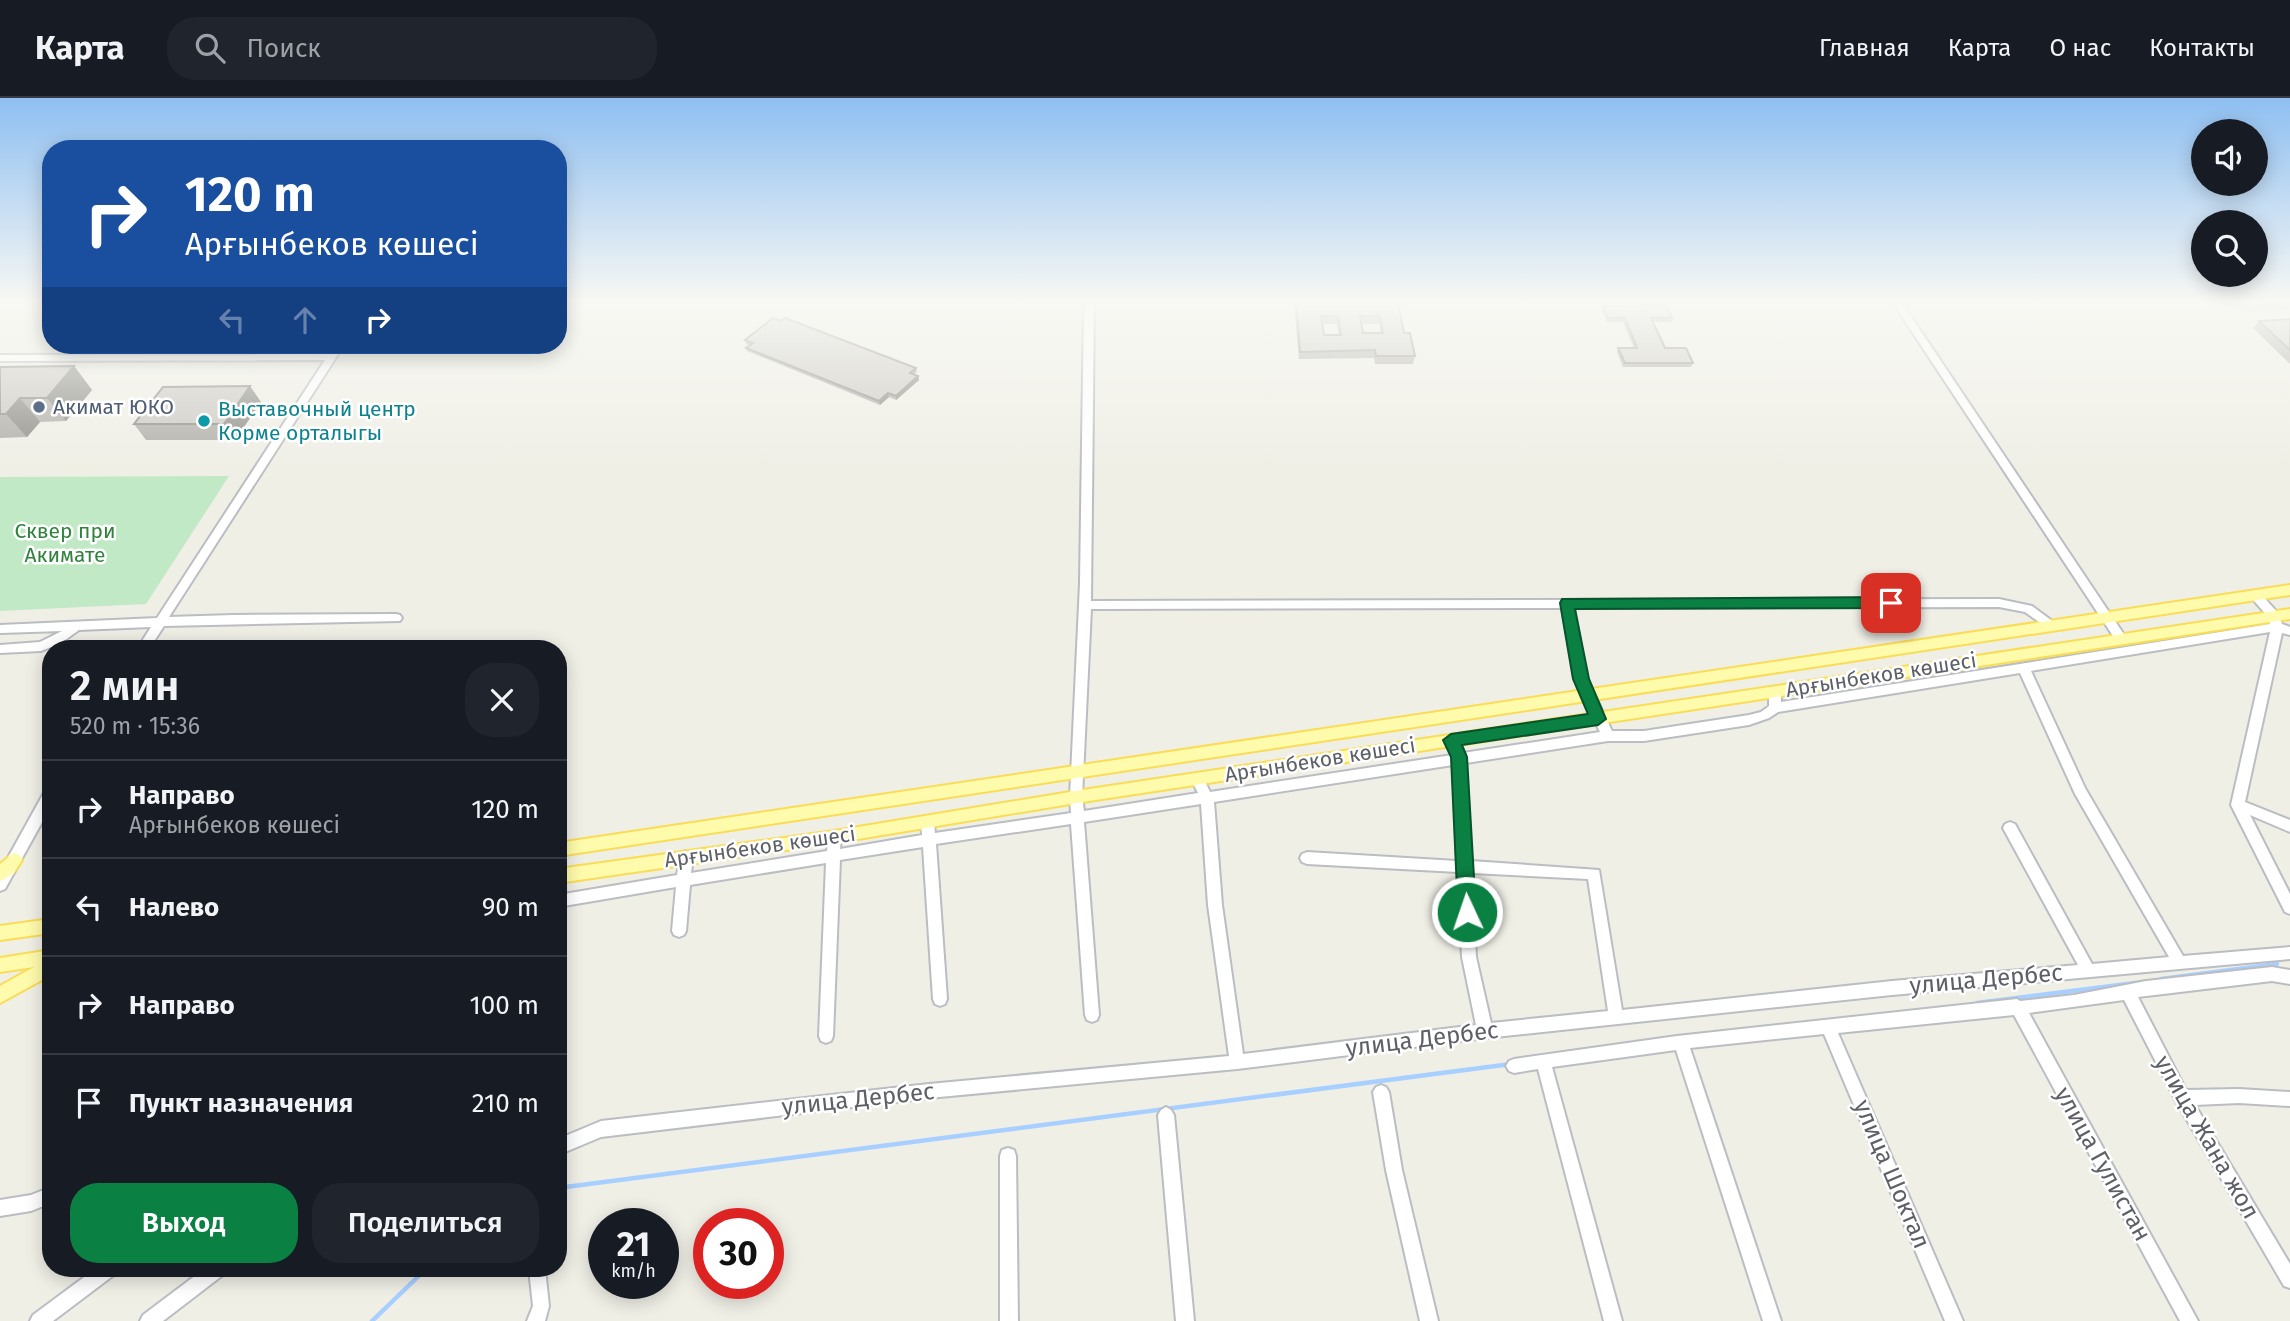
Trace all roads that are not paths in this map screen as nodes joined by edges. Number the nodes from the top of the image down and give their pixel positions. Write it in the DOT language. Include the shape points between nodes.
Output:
graph roads {
  1 [pos="330,360"];
  2 [pos="1088,360"];
  3 [pos="1935,360"];
  4 [pos="2290,590"];
  5 [pos="2255,596"];
  6 [pos="1567,603"];
  7 [pos="1085,605"];
  8 [pos="2290,614"];
  9 [pos="396,618"];
  10 [pos="2107,618"];
  11 [pos="160,622"];
  12 [pos="2280,625"];
  13 [pos="76,626"];
  14 [pos="2053,626"];
  15 [pos="0,629"];
  16 [pos="2121,639"];
  17 [pos="58,640"];
  18 [pos="149,640"];
  19 [pos="42,647"];
  20 [pos="0,649"];
  21 [pos="2024,668"];
  22 [pos="1775,692"];
  23 [pos="1588,695"];
  24 [pos="1774,708"];
  25 [pos="1598,719"];
  26 [pos="1608,736"];
  27 [pos="1451,740"];
  28 [pos="1459,757"];
  29 [pos="1077,772"];
  30 [pos="1197,779"];
  31 [pos="1076,797"];
  32 [pos="1207,798"];
  33 [pos="2238,805"];
  34 [pos="42,809"];
  35 [pos="1077,817"];
  36 [pos="928,821"];
  37 [pos="2290,826"];
  38 [pos="2010,828"];
  39 [pos="834,837"];
  40 [pos="929,840"];
  41 [pos="567,848"];
  42 [pos="686,857"];
  43 [pos="833,857"];
  44 [pos="1307,858"];
  45 [pos="14,860"];
  46 [pos="1465,867"];
  47 [pos="0,874"];
  48 [pos="567,875"];
  49 [pos="684,880"];
  50 [pos="0,885"];
  51 [pos="567,900"];
  52 [pos="2290,908"];
  53 [pos="42,927"];
  54 [pos="679,931"];
  55 [pos="0,933"];
  56 [pos="2288,956"];
  57 [pos="42,958"];
  58 [pos="2179,962"];
  59 [pos="0,965"];
  60 [pos="2088,970"];
  61 [pos="42,971"];
  62 [pos="2290,977"];
  63 [pos="2128,992"];
  64 [pos="0,995"];
  65 [pos="940,999"];
  66 [pos="2017,1006"];
  67 [pos="1092,1015"];
  68 [pos="1616,1017"];
  69 [pos="1829,1028"];
  70 [pos="1485,1031"];
  71 [pos="825,1037"];
  72 [pos="1681,1044"];
  73 [pos="1543,1061"];
  74 [pos="1237,1062"];
  75 [pos="1514,1066"];
  76 [pos="1381,1092"];
  77 [pos="2182,1098"];
  78 [pos="2290,1100"];
  79 [pos="1166,1115"];
  80 [pos="567,1143"];
  81 [pos="1008,1156"];
  82 [pos="42,1199"];
  83 [pos="0,1208"];
  84 [pos="97,1277"];
  85 [pos="207,1277"];
  86 [pos="538,1277"];
  87 [pos="2290,1280"];
  88 [pos="39,1321"];
  89 [pos="149,1321"];
  90 [pos="536,1321"];
  91 [pos="1009,1321"];
  92 [pos="1185,1321"];
  93 [pos="1429,1321"];
  94 [pos="1613,1321"];
  95 [pos="1772,1321"];
  96 [pos="1954,1321"];
  97 [pos="2189,1321"];
  1 -- 11 [label="street"];
  2 -- 7 [label="street"];
  3 -- 10 [label="street"];
  4 -- 5 [label="main road, Арғынбеков көшесі"];
  5 -- 10 [label="main road, Арғынбеков көшесі"];
  5 -- 12 [label="street"];
  6 -- 7 [label="street"];
  6 -- 14 [label="street" via="1999,603 2028,609"];
  6 -- 23 [label="street"];
  7 -- 29 [label="street"];
  8 -- 12 [label="main road, Арғынбеков көшесі"];
  9 -- 11 [label="street"];
  10 -- 14 [label="main road, Арғынбеков көшесі"];
  10 -- 16 [label="street"];
  11 -- 13 [label="street"];
  11 -- 18 [label="street"];
  12 -- 16 [label="main road, Арғынбеков көшесі"];
  12 -- 21 [label="street"];
  12 -- 33 [label="street"];
  13 -- 15 [label="street"];
  13 -- 17 [label="street"];
  14 -- 23 [label="main road, Арғынбеков көшесі"];
  16 -- 22 [label="main road, Арғынбеков көшесі"];
  19 -- 20 [label="street"];
  21 -- 24 [label="street"];
  21 -- 58 [label="street" via="2080,790"];
  22 -- 24 [label="street"];
  22 -- 25 [label="main road, Арғынбеков көшесі"];
  23 -- 25 [label="street"];
  23 -- 29 [label="main road, Арғынбеков көшесі"];
  24 -- 26 [label="street" via="1749,720 1644,736"];
  25 -- 26 [label="street"];
  25 -- 27 [label="main road, Арғынбеков көшесі"];
  26 -- 28 [label="street"];
  27 -- 28 [label="street"];
  27 -- 30 [label="main road, Арғынбеков көшесі"];
  28 -- 32 [label="street"];
  28 -- 46 [label="street"];
  29 -- 31 [label="street"];
  29 -- 41 [label="main road, Арғынбеков көшесі"];
  30 -- 31 [label="main road, Арғынбеков көшесі"];
  30 -- 32 [label="street"];
  31 -- 35 [label="street"];
  31 -- 36 [label="main road, Арғынбеков көшесі"];
  32 -- 35 [label="street"];
  32 -- 74 [label="street" via="1215,905"];
  33 -- 37 [label="street"];
  33 -- 52 [label="street"];
  34 -- 45 [label="street"];
  35 -- 40 [label="street"];
  35 -- 67 [label="street"];
  36 -- 39 [label="main road, Арғынбеков көшесі"];
  36 -- 40 [label="street"];
  38 -- 60 [label="street"];
  39 -- 42 [label="main road, Арғынбеков көшесі"];
  39 -- 43 [label="street"];
  40 -- 43 [label="street"];
  40 -- 65 [label="street"];
  42 -- 48 [label="main road, Арғынбеков көшесі"];
  42 -- 49 [label="street"];
  43 -- 49 [label="street"];
  43 -- 71 [label="street"];
  44 -- 46 [label="street"];
  45 -- 47 [label="main road"];
  45 -- 50 [label="street"];
  46 -- 68 [label="street" via="1594,874"];
  46 -- 70 [label="street" via="1469,957"];
  49 -- 51 [label="street"];
  49 -- 54 [label="street"];
  53 -- 55 [label="main road"];
  56 -- 58 [label="street, улица Дербес"];
  57 -- 59 [label="main road"];
  58 -- 60 [label="street, улица Дербес"];
  60 -- 68 [label="street, улица Дербес"];
  61 -- 64 [label="main road"];
  62 -- 63 [label="street, улица Дербес" via="2273,974"];
  63 -- 66 [label="street, улица Дербес"];
  63 -- 77 [label="street, улица Жана жол"];
  66 -- 69 [label="street, улица Дербес"];
  66 -- 97 [label="street, улица Гулистан"];
  68 -- 70 [label="street, улица Дербес"];
  69 -- 72 [label="street, улица Дербес"];
  69 -- 96 [label="street, улица Шоктал"];
  70 -- 74 [label="street, улица Дербес"];
  72 -- 73 [label="street, улица Дербес"];
  72 -- 95 [label="street"];
  73 -- 75 [label="street, улица Дербес"];
  73 -- 94 [label="street"];
  74 -- 80 [label="street, улица Дербес" via="601,1129"];
  76 -- 93 [label="street"];
  77 -- 78 [label="street"];
  77 -- 87 [label="street, улица Жана жол"];
  79 -- 92 [label="street"];
  81 -- 91 [label="street"];
  82 -- 83 [label="street"];
  84 -- 88 [label="street"];
  85 -- 89 [label="street"];
  86 -- 90 [label="street" via="541,1306"];
}
